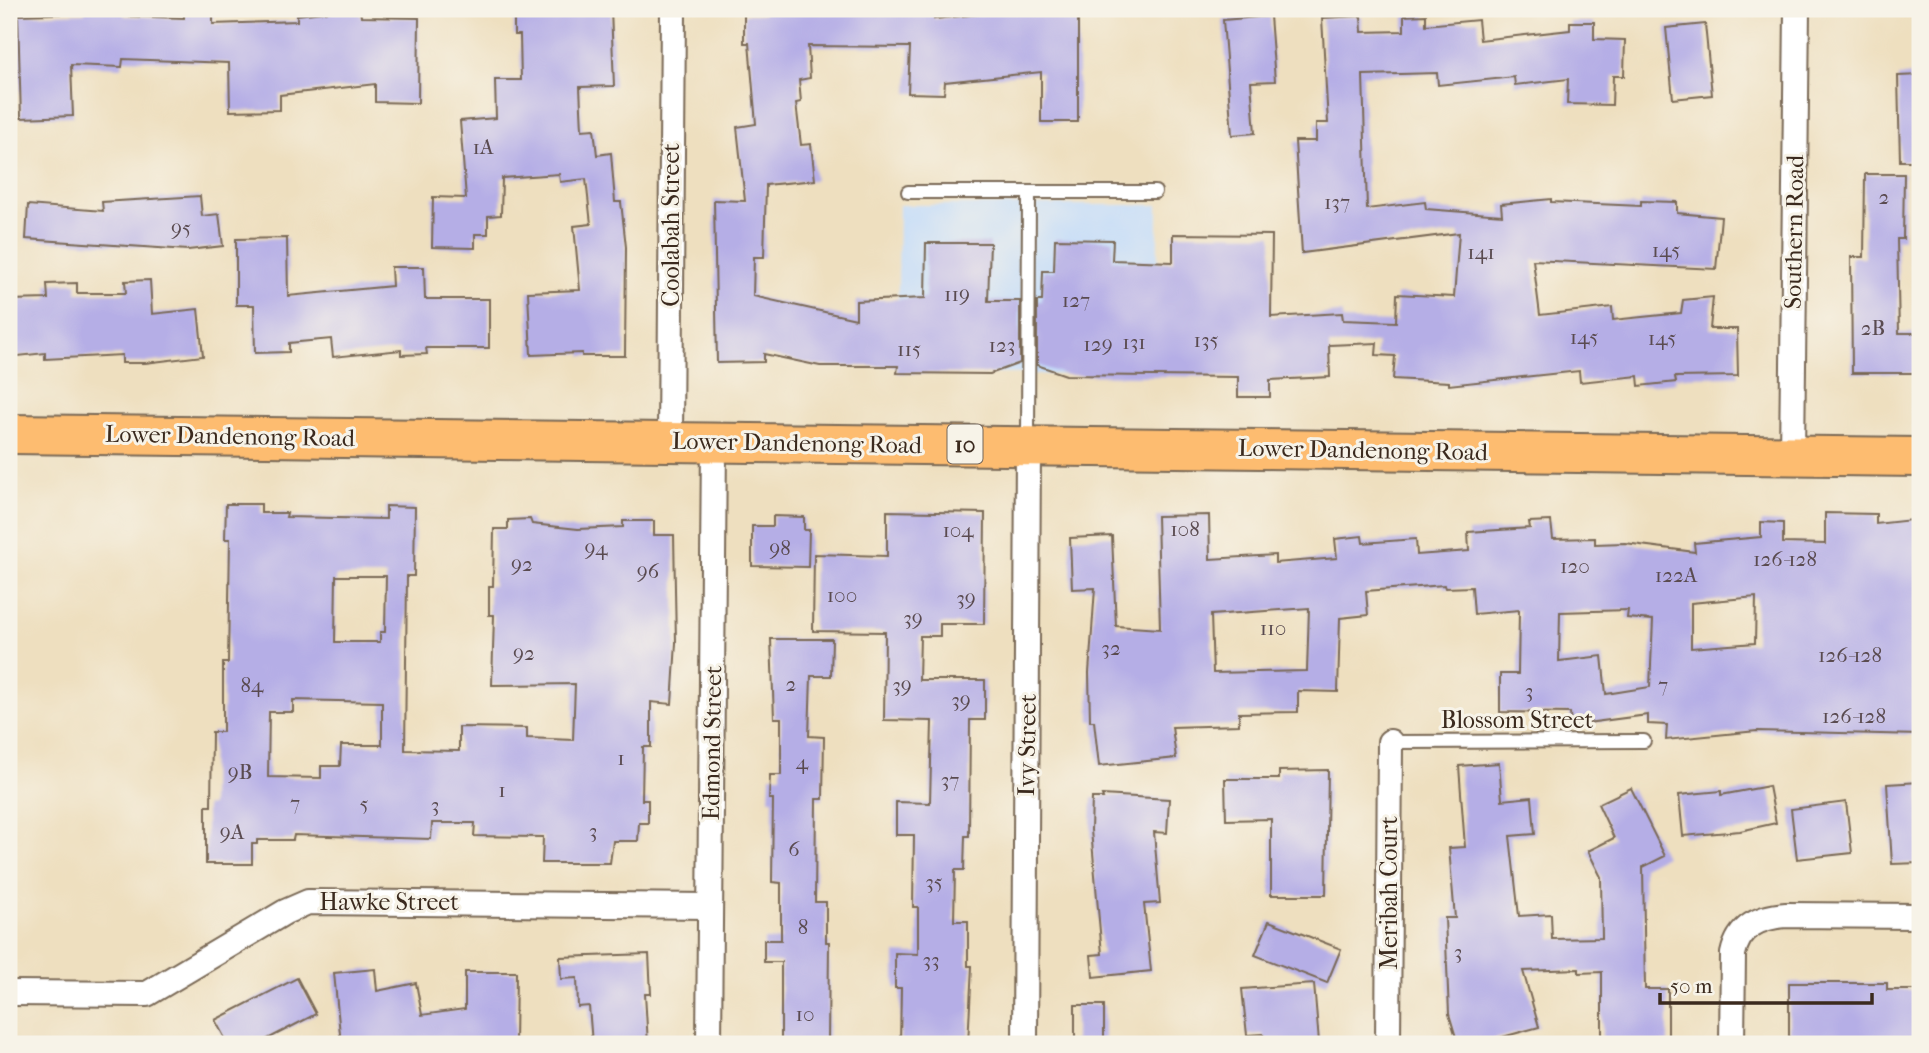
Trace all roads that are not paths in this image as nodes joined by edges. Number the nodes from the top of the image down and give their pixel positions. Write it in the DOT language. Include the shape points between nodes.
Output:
graph roads {
  1 [pos="673,9"];
  2 [pos="1797,9"];
  3 [pos="908,192"];
  4 [pos="1029,192"];
  5 [pos="1154,192"];
  6 [pos="9,434"];
  7 [pos="670,441"];
  8 [pos="715,442"];
  9 [pos="1028,445"];
  10 [pos="1792,455"];
  11 [pos="1920,457"];
  12 [pos="1644,741"];
  13 [pos="1390,742"];
  14 [pos="710,906"];
  15 [pos="1920,916"];
  16 [pos="9,993"];
  17 [pos="709,1044"];
  18 [pos="1025,1044"];
  19 [pos="1388,1044"];
  20 [pos="1732,1044"];
  1 -- 7 [label="street, Coolabah Street"];
  2 -- 10 [label="street, Southern Road"];
  3 -- 4 [label="lane"];
  4 -- 5 [label="lane"];
  4 -- 9 [label="lane"];
  6 -- 7 [label="highway, Lower Dandenong Road / 10"];
  7 -- 8 [label="highway, Lower Dandenong Road / 10"];
  8 -- 9 [label="highway, Lower Dandenong Road / 10"];
  8 -- 14 [label="street, Edmond Street"];
  9 -- 10 [label="highway, Lower Dandenong Road / 10"];
  9 -- 18 [label="street, Ivy Street"];
  10 -- 11 [label="highway, Lower Dandenong Road / 10"];
  12 -- 13 [label="lane, Blossom Street"];
  13 -- 19 [label="street, Meribah Court"];
  14 -- 16 [label="street, Hawke Street" via="308,902 147,994"];
  14 -- 17 [label="street, Edmond Street"];
  15 -- 20 [label="street" via="1786,915 1746,927 1735,941 1733,954"];
}
